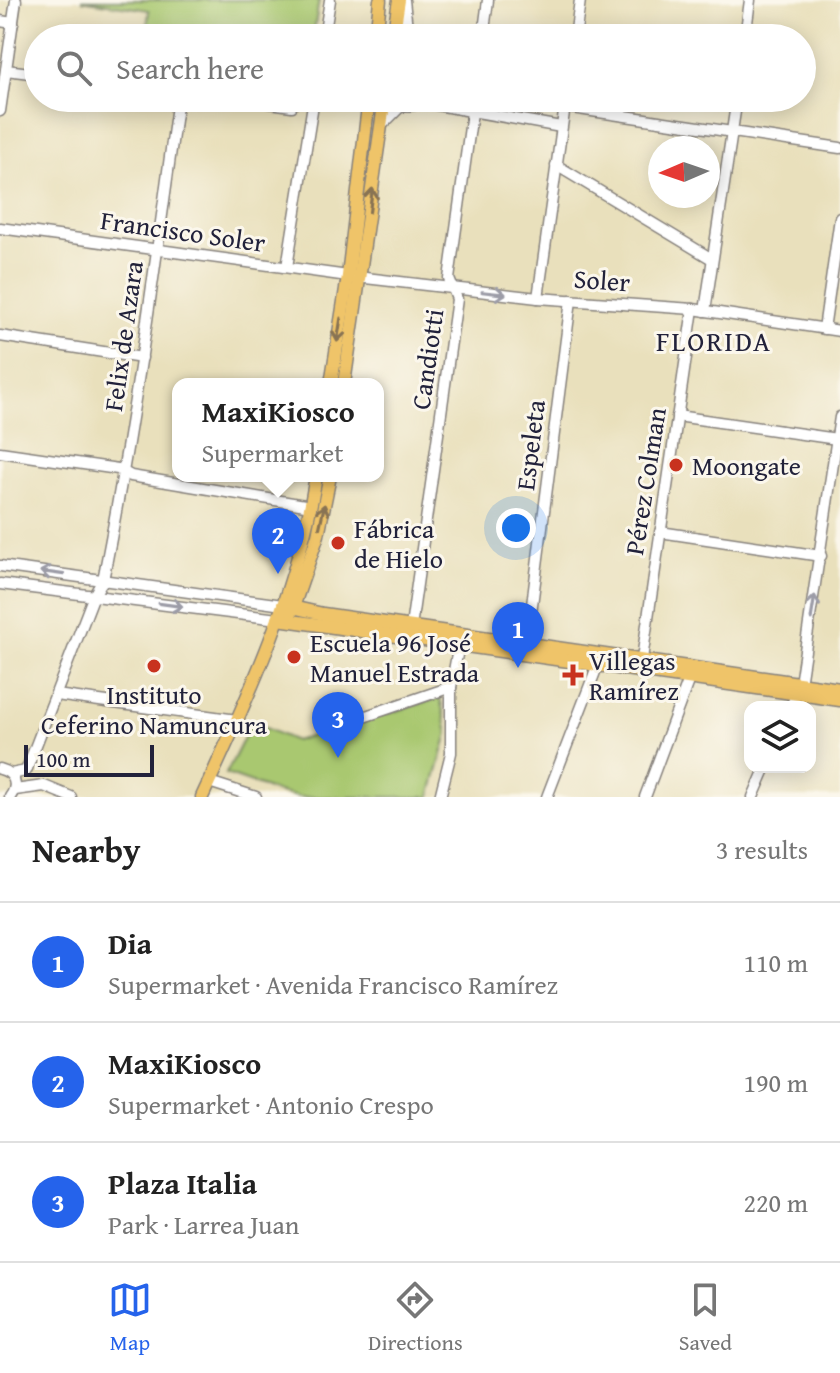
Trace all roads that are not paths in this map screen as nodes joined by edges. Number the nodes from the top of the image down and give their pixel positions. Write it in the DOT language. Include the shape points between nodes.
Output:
graph roads {
  1 [pos="16,0"];
  2 [pos="330,0"];
  3 [pos="380,0"];
  4 [pos="402,0"];
  5 [pos="488,0"];
  6 [pos="580,0"];
  7 [pos="750,0"];
  8 [pos="0,21"];
  9 [pos="13,23"];
  10 [pos="326,24"];
  11 [pos="377,24"];
  12 [pos="396,24"];
  13 [pos="406,24"];
  14 [pos="485,24"];
  15 [pos="577,24"];
  16 [pos="747,24"];
  17 [pos="6,70"];
  18 [pos="24,72"];
  19 [pos="0,111"];
  20 [pos="176,112"];
  21 [pos="311,112"];
  22 [pos="368,112"];
  23 [pos="383,112"];
  24 [pos="393,112"];
  25 [pos="472,112"];
  26 [pos="564,112"];
  27 [pos="621,112"];
  28 [pos="735,112"];
  29 [pos="381,126"];
  30 [pos="561,127"];
  31 [pos="732,132"];
  32 [pos="840,148"];
  33 [pos="556,165"];
  34 [pos="840,218"];
  35 [pos="0,228"];
  36 [pos="158,250"];
  37 [pos="712,259"];
  38 [pos="287,267"];
  39 [pos="354,276"];
  40 [pos="452,288"];
  41 [pos="538,298"];
  42 [pos="571,300"];
  43 [pos="699,310"];
  44 [pos="824,329"];
  45 [pos="840,331"];
  46 [pos="0,336"];
  47 [pos="142,358"];
  48 [pos="332,378"];
  49 [pos="345,378"];
  50 [pos="677,416"];
  51 [pos="840,417"];
  52 [pos="837,439"];
  53 [pos="0,452"];
  54 [pos="124,472"];
  55 [pos="315,482"];
  56 [pos="329,482"];
  57 [pos="311,506"];
  58 [pos="660,532"];
  59 [pos="821,556"];
  60 [pos="0,566"];
  61 [pos="103,580"];
  62 [pos="0,584"];
  63 [pos="94,595"];
  64 [pos="288,606"];
  65 [pos="283,620"];
  66 [pos="411,627"];
  67 [pos="459,644"];
  68 [pos="527,644"];
  69 [pos="600,659"];
  70 [pos="642,659"];
  71 [pos="689,679"];
  72 [pos="451,687"];
  73 [pos="798,689"];
  74 [pos="840,689"];
  75 [pos="56,695"];
  76 [pos="840,700"];
  77 [pos="793,701"];
  78 [pos="237,720"];
  79 [pos="331,728"];
  80 [pos="0,769"];
  81 [pos="26,771"];
  82 [pos="763,773"];
  83 [pos="11,774"];
  84 [pos="209,782"];
  85 [pos="44,786"];
  86 [pos="12,794"];
  87 [pos="71,797"];
  88 [pos="202,797"];
  89 [pos="256,797"];
  90 [pos="440,797"];
  91 [pos="547,797"];
  92 [pos="645,797"];
  93 [pos="753,797"];
  1 -- 9 [label="street"];
  2 -- 10 [label="street"];
  3 -- 11 [label="main road"];
  4 -- 12 [label="main road"];
  4 -- 13 [label="street"];
  5 -- 14 [label="street"];
  6 -- 15 [label="street"];
  7 -- 16 [label="street"];
  8 -- 9 [label="street"];
  9 -- 17 [label="street"];
  17 -- 18 [label="street"];
  17 -- 19 [label="street"];
  20 -- 36 [label="street, Felix de Azara"];
  21 -- 38 [label="street"];
  22 -- 39 [label="main road"];
  23 -- 29 [label="main road"];
  24 -- 29 [label="street"];
  25 -- 30 [label="street"];
  25 -- 40 [label="street, Candiotti"];
  26 -- 30 [label="street"];
  27 -- 31 [label="street"];
  28 -- 31 [label="street, Pérez Colman"];
  39 -- 29 [label="main road, one-way"];
  30 -- 33 [label="street"];
  31 -- 32 [label="street"];
  31 -- 37 [label="street, Pérez Colman"];
  33 -- 37 [label="street"];
  33 -- 41 [label="street"];
  34 -- 44 [label="street"];
  35 -- 36 [label="street, Francisco Soler"];
  36 -- 38 [label="street, Francisco Soler"];
  36 -- 47 [label="street, Felix de Azara"];
  37 -- 43 [label="street, Pérez Colman"];
  38 -- 39 [label="street, Francisco Soler"];
  39 -- 40 [label="street, Soler"];
  39 -- 48 [label="main road, one-way"];
  39 -- 49 [label="main road"];
  40 -- 41 [label="street, Soler, one-way"];
  40 -- 66 [label="street, Candiotti" via="457,299"];
  41 -- 42 [label="street, Soler"];
  42 -- 43 [label="street, Soler"];
  42 -- 68 [label="street, Espeleta"];
  43 -- 44 [label="street, Soler"];
  43 -- 50 [label="street, Pérez Colman"];
  44 -- 45 [label="street, Soler"];
  46 -- 47 [label="street"];
  47 -- 54 [label="street, Felix de Azara"];
  50 -- 52 [label="street"];
  50 -- 58 [label="street, Pérez Colman"];
  51 -- 52 [label="street"];
  52 -- 59 [label="street"];
  53 -- 54 [label="street"];
  54 -- 57 [label="street"];
  54 -- 61 [label="street, Felix de Azara"];
  55 -- 57 [label="main road"];
  64 -- 56 [label="main road, one-way" via="318,535"];
  57 -- 64 [label="main road"];
  58 -- 59 [label="street"];
  58 -- 70 [label="street, Pérez Colman"];
  73 -- 59 [label="street, one-way"];
  61 -- 60 [label="street, one-way"];
  61 -- 63 [label="street, Felix de Azara"];
  61 -- 64 [label="street"];
  62 -- 63 [label="street"];
  63 -- 65 [label="street, one-way"];
  63 -- 75 [label="street, Felix de Azara"];
  64 -- 65 [label="main road"];
  64 -- 66 [label="main road"];
  65 -- 67 [label="main road"];
  65 -- 78 [label="main road"];
  66 -- 68 [label="main road"];
  67 -- 69 [label="main road"];
  67 -- 72 [label="street"];
  68 -- 69 [label="main road"];
  69 -- 70 [label="main road"];
  69 -- 71 [label="main road"];
  69 -- 91 [label="street"];
  70 -- 73 [label="main road"];
  71 -- 73 [label="main road"];
  71 -- 92 [label="street"];
  72 -- 79 [label="street"];
  72 -- 90 [label="street" via="451,753"];
  73 -- 74 [label="main road"];
  73 -- 76 [label="main road"];
  73 -- 77 [label="street"];
  75 -- 78 [label="street"];
  75 -- 81 [label="street, Felix de Azara"];
  78 -- 84 [label="main road"];
  80 -- 83 [label="street"];
  81 -- 83 [label="street"];
  81 -- 85 [label="street"];
  82 -- 93 [label="street"];
  83 -- 86 [label="street"];
  84 -- 88 [label="main road"];
  84 -- 89 [label="street"];
  85 -- 86 [label="street"];
  85 -- 87 [label="street"];
}
